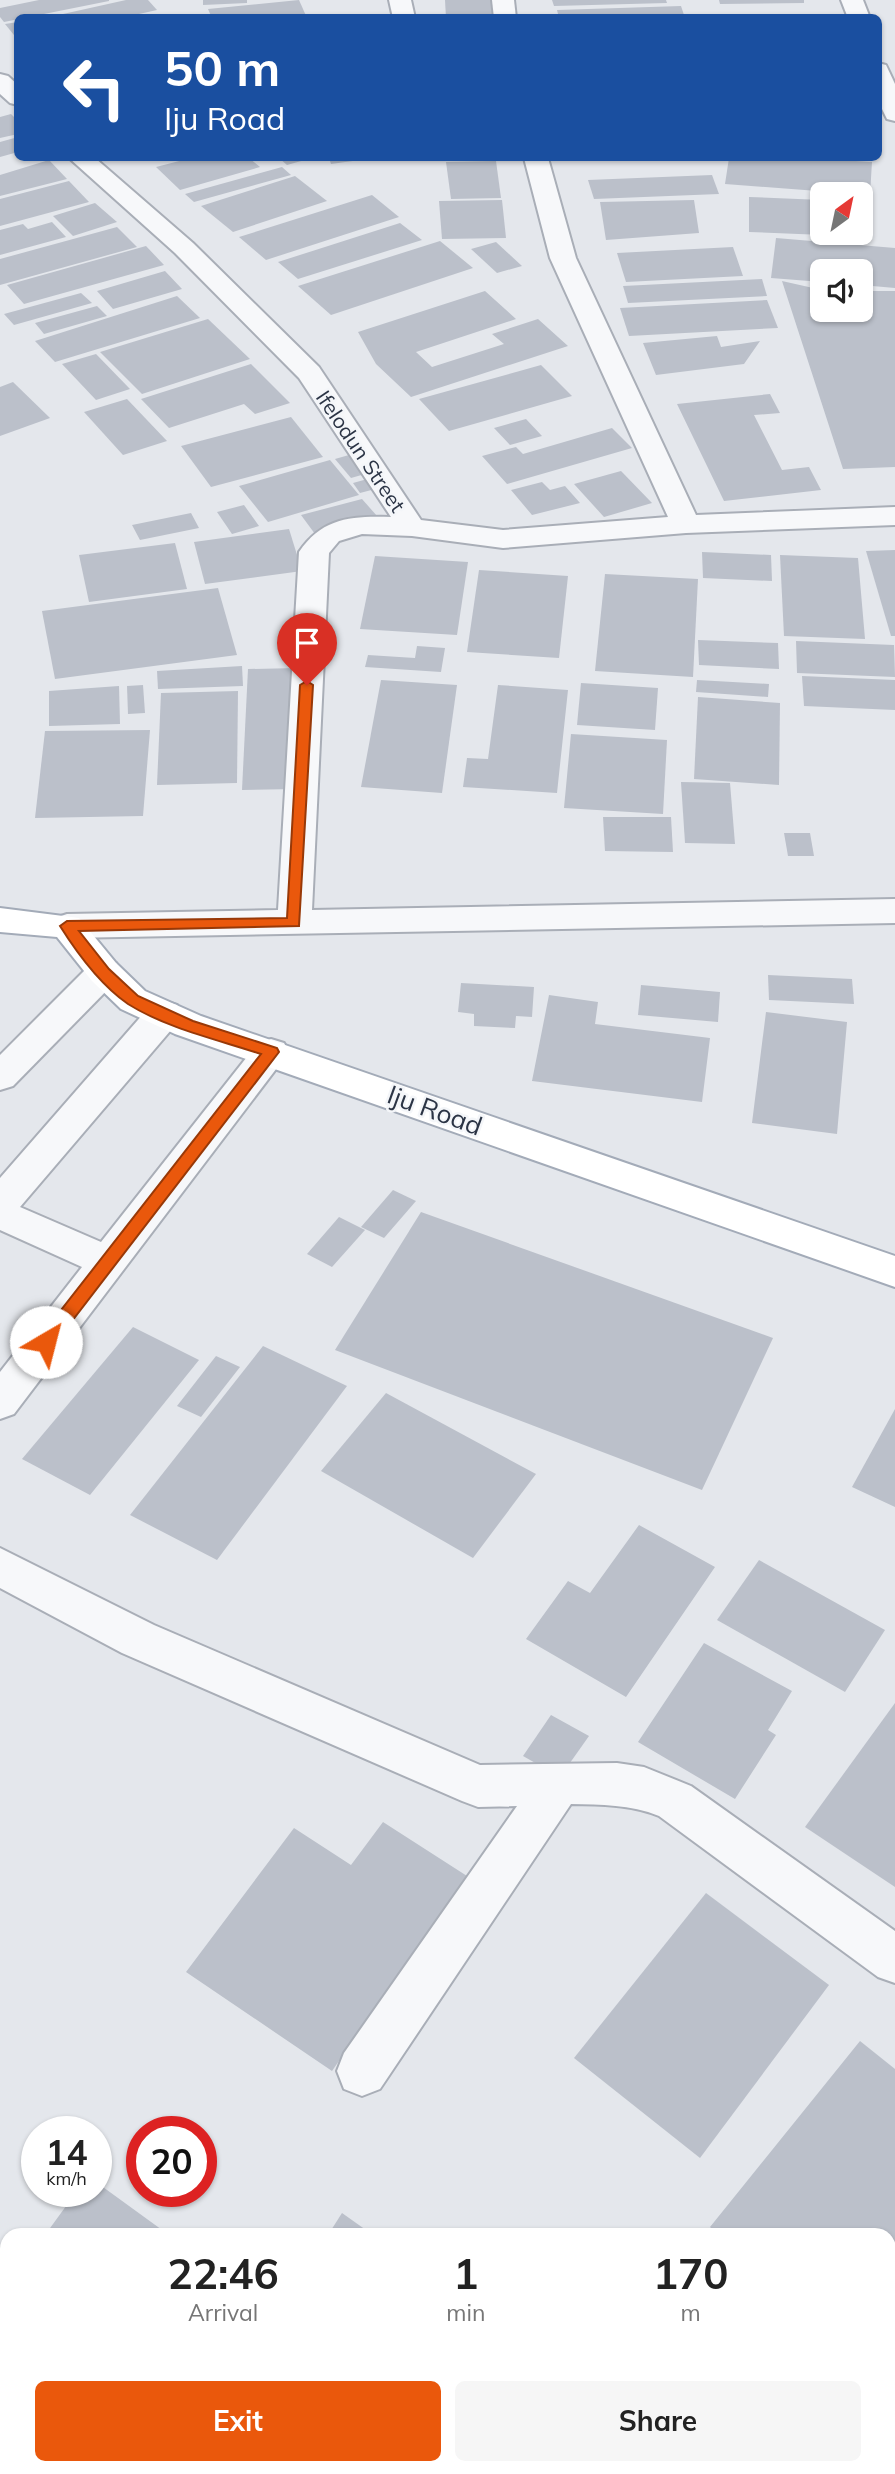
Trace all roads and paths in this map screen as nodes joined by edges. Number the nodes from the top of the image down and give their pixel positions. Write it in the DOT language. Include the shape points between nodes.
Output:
graph roads {
  1 [pos="0,81"];
  2 [pos="882,81"];
  3 [pos="14,94"];
  4 [pos="895,114"];
  5 [pos="83,161"];
  6 [pos="537,161"];
  7 [pos="895,516"];
  8 [pos="686,524"];
  9 [pos="412,527"];
  10 [pos="895,911"];
  11 [pos="0,920"];
  12 [pos="294,923"];
  13 [pos="67,926"];
  14 [pos="104,972"];
  15 [pos="164,1014"];
  16 [pos="271,1052"];
  17 [pos="0,1077"];
  18 [pos="0,1204"];
  19 [pos="0,1214"];
  20 [pos="108,1262"];
  21 [pos="895,1272"];
  22 [pos="0,1402"];
  23 [pos="0,1567"];
  24 [pos="559,1783"];
  25 [pos="895,1960"];
  26 [pos="362,2071"];
  1 -- 3 [label="street"];
  2 -- 4 [label="street"];
  5 -- 9 [label="street, Ifelodun Street" via="184,248 309,373"];
  6 -- 8 [label="street" via="563,258"];
  7 -- 8 [label="street, Ifelodun Street"];
  8 -- 9 [label="street, Ifelodun Street" via="503,539"];
  9 -- 12 [label="street" via="360,525 329,536 314,552"];
  10 -- 12 [label="street"];
  11 -- 13 [label="main road"];
  12 -- 13 [label="street"];
  13 -- 14 [label="main road, Iju Road"];
  14 -- 15 [label="main road, Iju Road" via="133,1000"];
  14 -- 17 [label="street"];
  15 -- 16 [label="main road, Iju Road"];
  15 -- 18 [label="street"];
  16 -- 20 [label="street"];
  16 -- 21 [label="main road, Iju Road"];
  19 -- 20 [label="street"];
  20 -- 22 [label="street"];
  23 -- 24 [label="street" via="138,1639 478,1786"];
  24 -- 25 [label="street" via="644,1787 675,1801"];
  24 -- 26 [label="street"];
}
